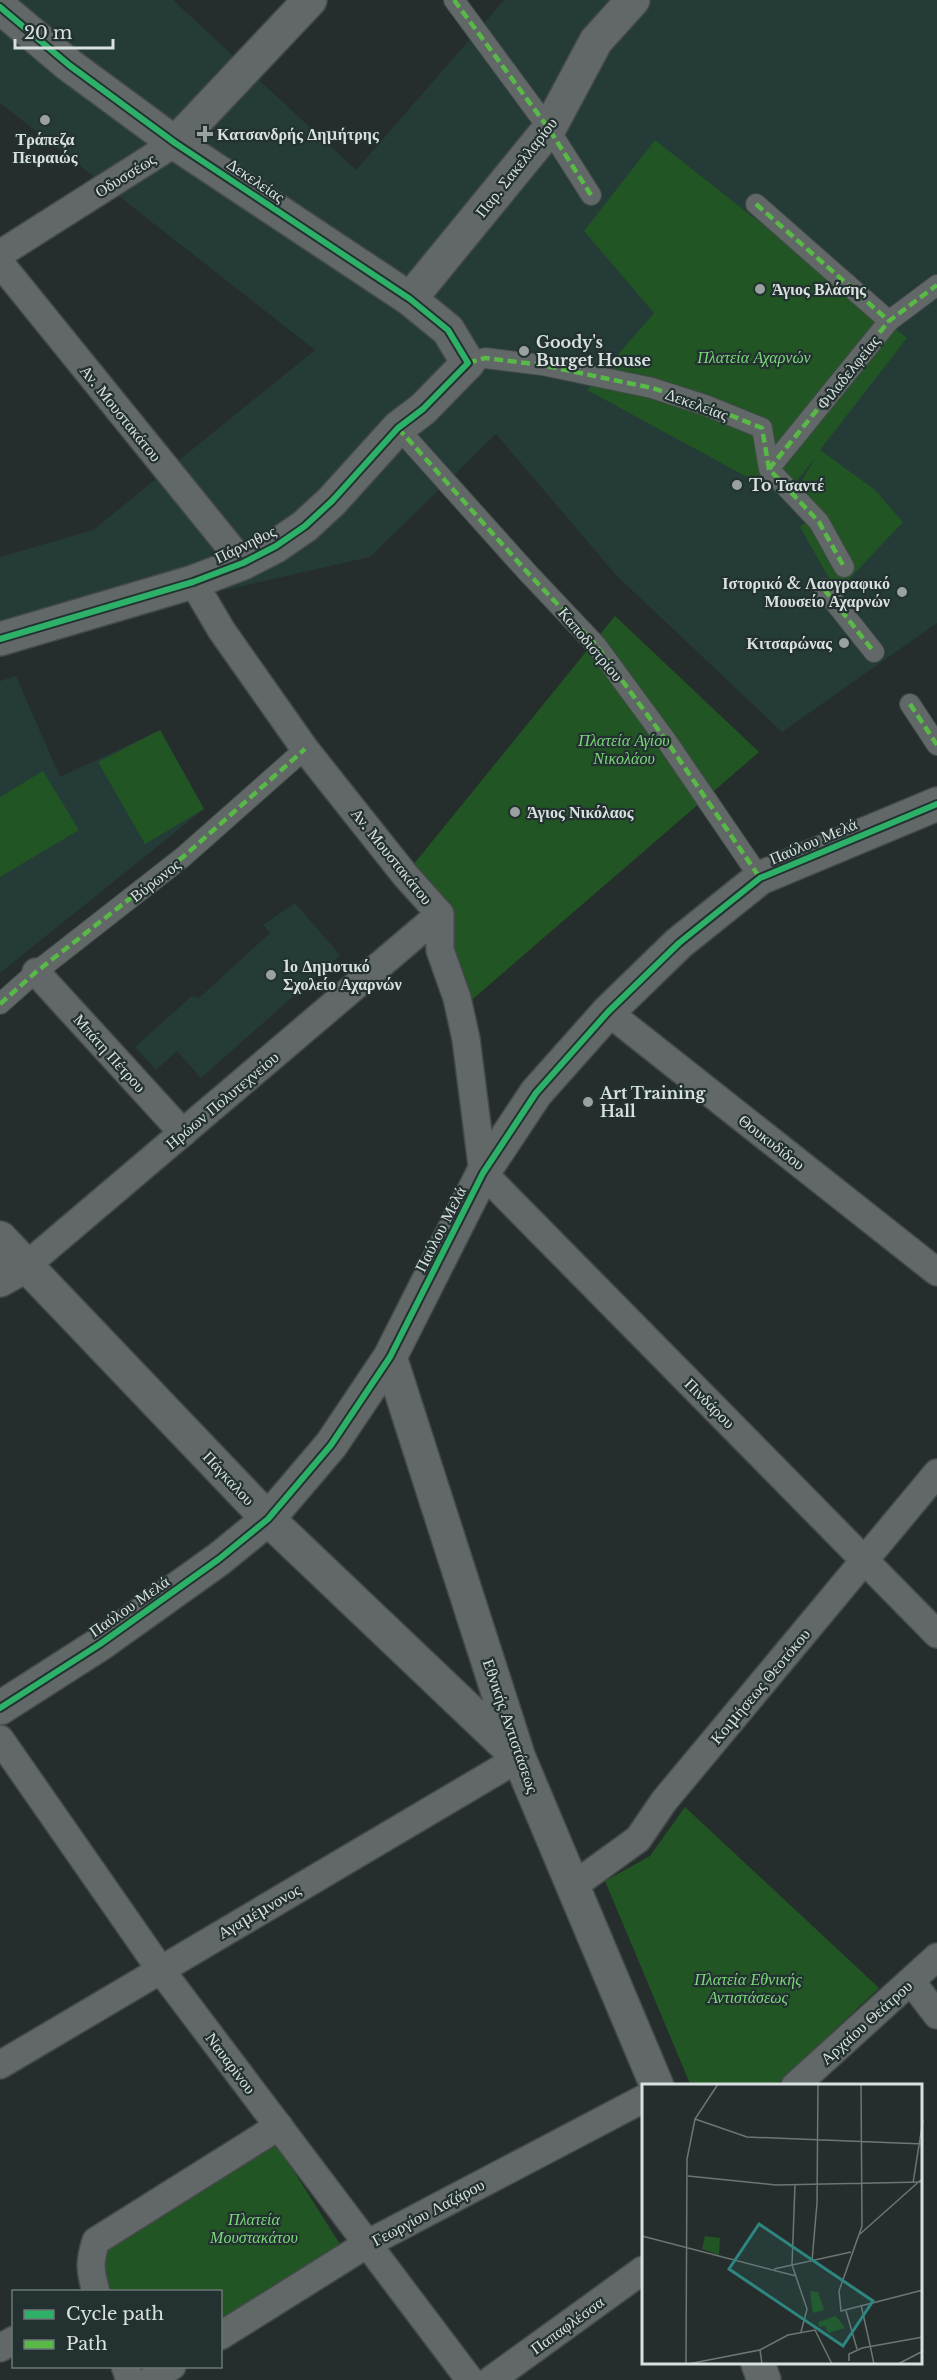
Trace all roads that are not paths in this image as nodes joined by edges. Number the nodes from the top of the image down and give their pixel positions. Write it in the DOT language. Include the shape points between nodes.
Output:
graph roads {
  1 [pos="309,0"];
  2 [pos="454,0"];
  3 [pos="633,0"];
  4 [pos="0,7"];
  5 [pos="549,129"];
  6 [pos="175,143"];
  7 [pos="591,195"];
  8 [pos="756,204"];
  9 [pos="0,254"];
  10 [pos="0,263"];
  11 [pos="937,285"];
  12 [pos="410,299"];
  13 [pos="889,321"];
  14 [pos="458,373"];
  15 [pos="398,428"];
  16 [pos="768,469"];
  17 [pos="243,563"];
  18 [pos="844,567"];
  19 [pos="193,582"];
  20 [pos="824,589"];
  21 [pos="0,639"];
  22 [pos="874,652"];
  23 [pos="910,704"];
  24 [pos="937,744"];
  25 [pos="304,749"];
  26 [pos="937,804"];
  27 [pos="760,878"];
  28 [pos="440,914"];
  29 [pos="36,972"];
  30 [pos="0,1004"];
  31 [pos="608,1012"];
  32 [pos="183,1133"];
  33 [pos="483,1173"];
  34 [pos="0,1238"];
  35 [pos="937,1272"];
  36 [pos="13,1273"];
  37 [pos="390,1358"];
  38 [pos="937,1473"];
  39 [pos="268,1520"];
  40 [pos="865,1560"];
  41 [pos="937,1634"];
  42 [pos="0,1708"];
  43 [pos="0,1739"];
  44 [pos="519,1758"];
  45 [pos="573,1886"];
  46 [pos="937,1957"];
  47 [pos="160,1969"];
  48 [pos="911,1981"];
  49 [pos="937,2015"];
  50 [pos="0,2065"];
  51 [pos="656,2084"];
  52 [pos="797,2084"];
  53 [pos="642,2100"];
  54 [pos="279,2126"];
  55 [pos="367,2244"];
  56 [pos="642,2271"];
  57 [pos="95,2290"];
  58 [pos="222,2335"];
  59 [pos="758,2365"];
  60 [pos="170,2368"];
  61 [pos="151,2380"];
  62 [pos="470,2380"];
  63 [pos="491,2380"];
  64 [pos="764,2380"];
  1 -- 6 [label="street, Οδυσσέως"];
  2 -- 5 [label="street"];
  3 -- 5 [label="street, Παρ. Σακελλαρίου" via="596,41"];
  4 -- 6 [label="street, Δεκελείας" via="69,65"];
  5 -- 7 [label="street"];
  5 -- 12 [label="street, Παρ. Σακελλαρίου"];
  6 -- 9 [label="street, Οδυσσέως"];
  6 -- 12 [label="street, Δεκελείας"];
  8 -- 13 [label="street"];
  10 -- 17 [label="street, Αν. Μουστακάτου"];
  11 -- 13 [label="street, Φιλαδελφείας"];
  12 -- 14 [label="street, Δεκελείας" via="448,330"];
  13 -- 16 [label="street, Φιλαδελφείας"];
  14 -- 15 [label="street, Πάρνηθος"];
  14 -- 16 [label="street, Δεκελείας" via="485,358 542,365 652,388 762,428"];
  15 -- 17 [label="street, Πάρνηθος" via="305,526"];
  15 -- 27 [label="street, Καποδιστρίου" via="596,645 668,742"];
  16 -- 18 [label="street" via="819,522"];
  17 -- 19 [label="street, Πάρνηθος"];
  19 -- 21 [label="street, Πάρνηθος"];
  19 -- 25 [label="street, Αν. Μουστακάτου"];
  20 -- 22 [label="street"];
  23 -- 24 [label="street"];
  25 -- 28 [label="street, Αν. Μουστακάτου"];
  25 -- 29 [label="street, Βύρωνος" via="183,857"];
  26 -- 27 [label="street, Παύλου Μελά"];
  27 -- 31 [label="street, Παύλου Μελά" via="680,944"];
  28 -- 32 [label="street, Ηρώων Πολυτεχνείου"];
  28 -- 33 [label="street, Αν. Μουστακάτου" via="440,950 466,1039"];
  29 -- 30 [label="street, Βύρωνος"];
  29 -- 32 [label="street, Μπάτη Πέτρου"];
  31 -- 33 [label="street, Παύλου Μελά" via="536,1093"];
  31 -- 35 [label="street, Θουκυδίδου"];
  32 -- 36 [label="street, Ηρώων Πολυτεχνείου"];
  33 -- 37 [label="street, Παύλου Μελά"];
  33 -- 40 [label="street, Πινδάρου"];
  34 -- 36 [label="street, Πάγκαλου"];
  36 -- 39 [label="street, Πάγκαλου"];
  37 -- 39 [label="street, Παύλου Μελά" via="331,1445"];
  37 -- 44 [label="street, Εθνικής Αντιστάσεως"];
  38 -- 40 [label="street, Κοιμήσεως Θεοτόκου"];
  39 -- 42 [label="street, Παύλου Μελά" via="100,1644"];
  39 -- 44 [label="street, Πάγκαλου"];
  40 -- 41 [label="street, Πινδάρου"];
  40 -- 45 [label="street, Κοιμήσεως Θεοτόκου" via="664,1801 638,1839"];
  43 -- 47 [label="street, Ναυαρίνου"];
  44 -- 45 [label="street, Εθνικής Αντιστάσεως"];
  44 -- 47 [label="street, Αγαμέμνονος"];
  45 -- 51 [label="street, Εθνικής Αντιστάσεως"];
  46 -- 48 [label="street, Αρχαίου Θεάτρου"];
  47 -- 50 [label="street, Αγαμέμνονος"];
  47 -- 54 [label="street, Ναυαρίνου"];
  48 -- 49 [label="street"];
  48 -- 52 [label="street, Αρχαίου Θεάτρου"];
  53 -- 55 [label="street, Γεωργίου Λαζάρου"];
  54 -- 55 [label="street, Ναυαρίνου"];
  54 -- 57 [label="street" via="96,2241 90,2270"];
  55 -- 58 [label="street, Γεωργίου Λαζάρου"];
  55 -- 62 [label="street, Ναυαρίνου"];
  56 -- 63 [label="street, Παπαφλέσσα"];
  59 -- 64 [label="street"];
  60 -- 61 [label="street"];
}
